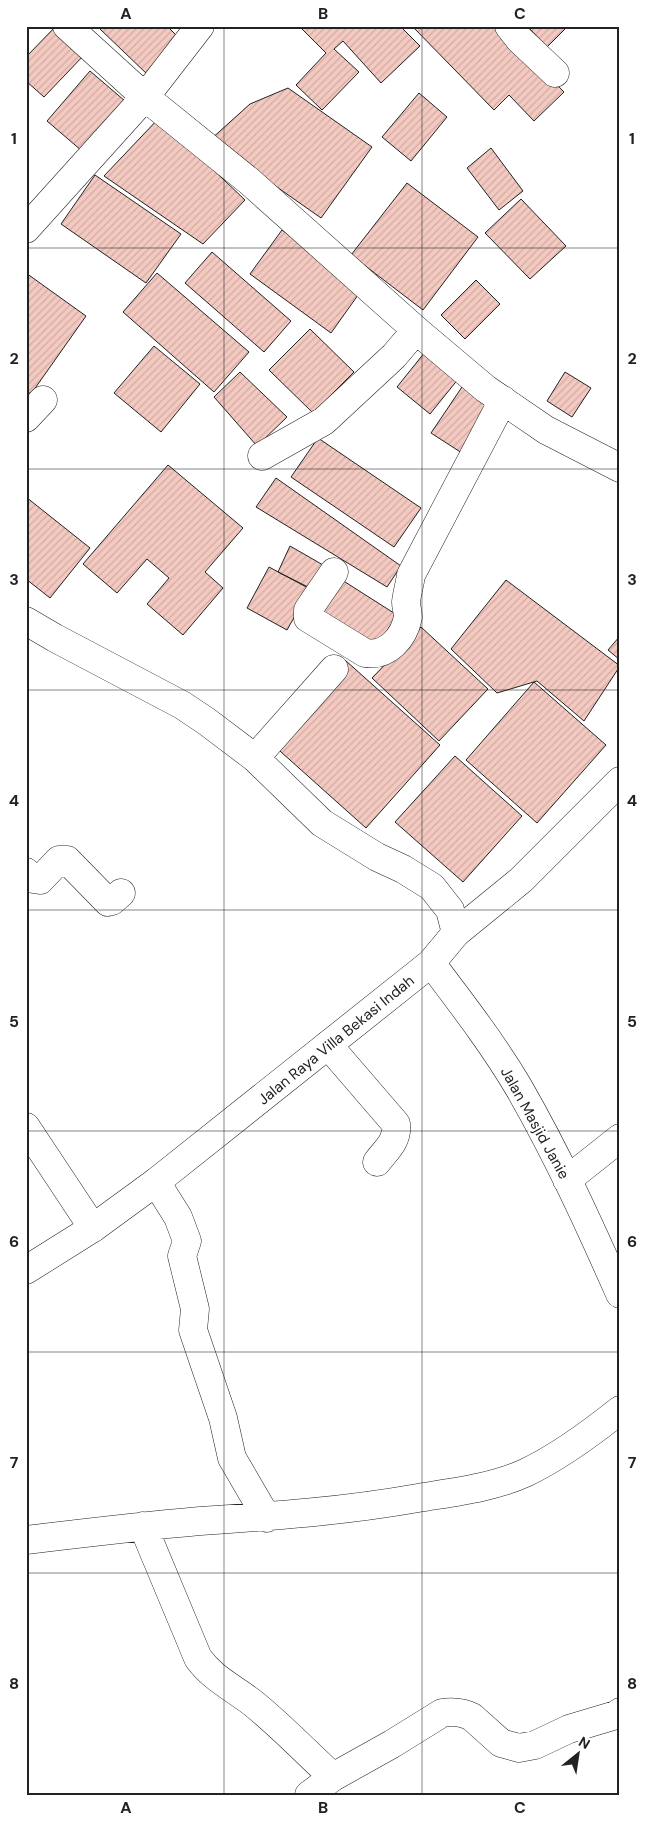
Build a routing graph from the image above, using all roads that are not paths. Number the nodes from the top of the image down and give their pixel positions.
1 (67, 26) edge
2 (200, 26) edge
3 (509, 26) edge
4 (555, 73) dead end
5 (145, 97) junction
6 (26, 229) edge
7 (416, 330) junction
8 (503, 400) junction
9 (262, 456) dead end
10 (620, 468) edge
11 (334, 572) dead end
12 (30, 630) edge
13 (334, 670) dead end
14 (255, 758) junction
15 (620, 781) edge
16 (26, 872) edge
17 (121, 893) dead end
18 (456, 933) junction
19 (431, 964) junction
20 (328, 1045) junction
21 (26, 1127) edge
22 (620, 1138) edge
23 (377, 1162) dead end
24 (567, 1180) junction
25 (156, 1182) junction
26 (93, 1228) junction
27 (26, 1270) edge
28 (620, 1294) edge
29 (620, 1410) edge
30 (267, 1518) junction
31 (143, 1526) junction
32 (26, 1540) edge
33 (619, 1715) edge
34 (333, 1777) junction
35 (309, 1795) edge

1 - 5 street
2 - 5 street
3 - 4 street
5 - 6 street
5 - 7 street
7 - 8 street
7 - 9 street
8 - 10 street
8 - 11 street
12 - 14 street
13 - 14 street
14 - 18 street
15 - 18 street, Jalan Raya Villa Bekasi Indah
16 - 17 street
18 - 19 street, Jalan Raya Villa Bekasi Indah
19 - 20 street, Jalan Raya Villa Bekasi Indah
19 - 24 street, Jalan Masjid Janie
20 - 23 street
20 - 25 street, Jalan Raya Villa Bekasi Indah
21 - 26 street
22 - 24 street
24 - 28 street, Jalan Masjid Janie
25 - 26 street, Jalan Raya Villa Bekasi Indah
25 - 30 street
26 - 27 street, Jalan Raya Villa Bekasi Indah
29 - 30 street
30 - 31 street
31 - 32 street
31 - 34 street
33 - 34 street
34 - 35 street

